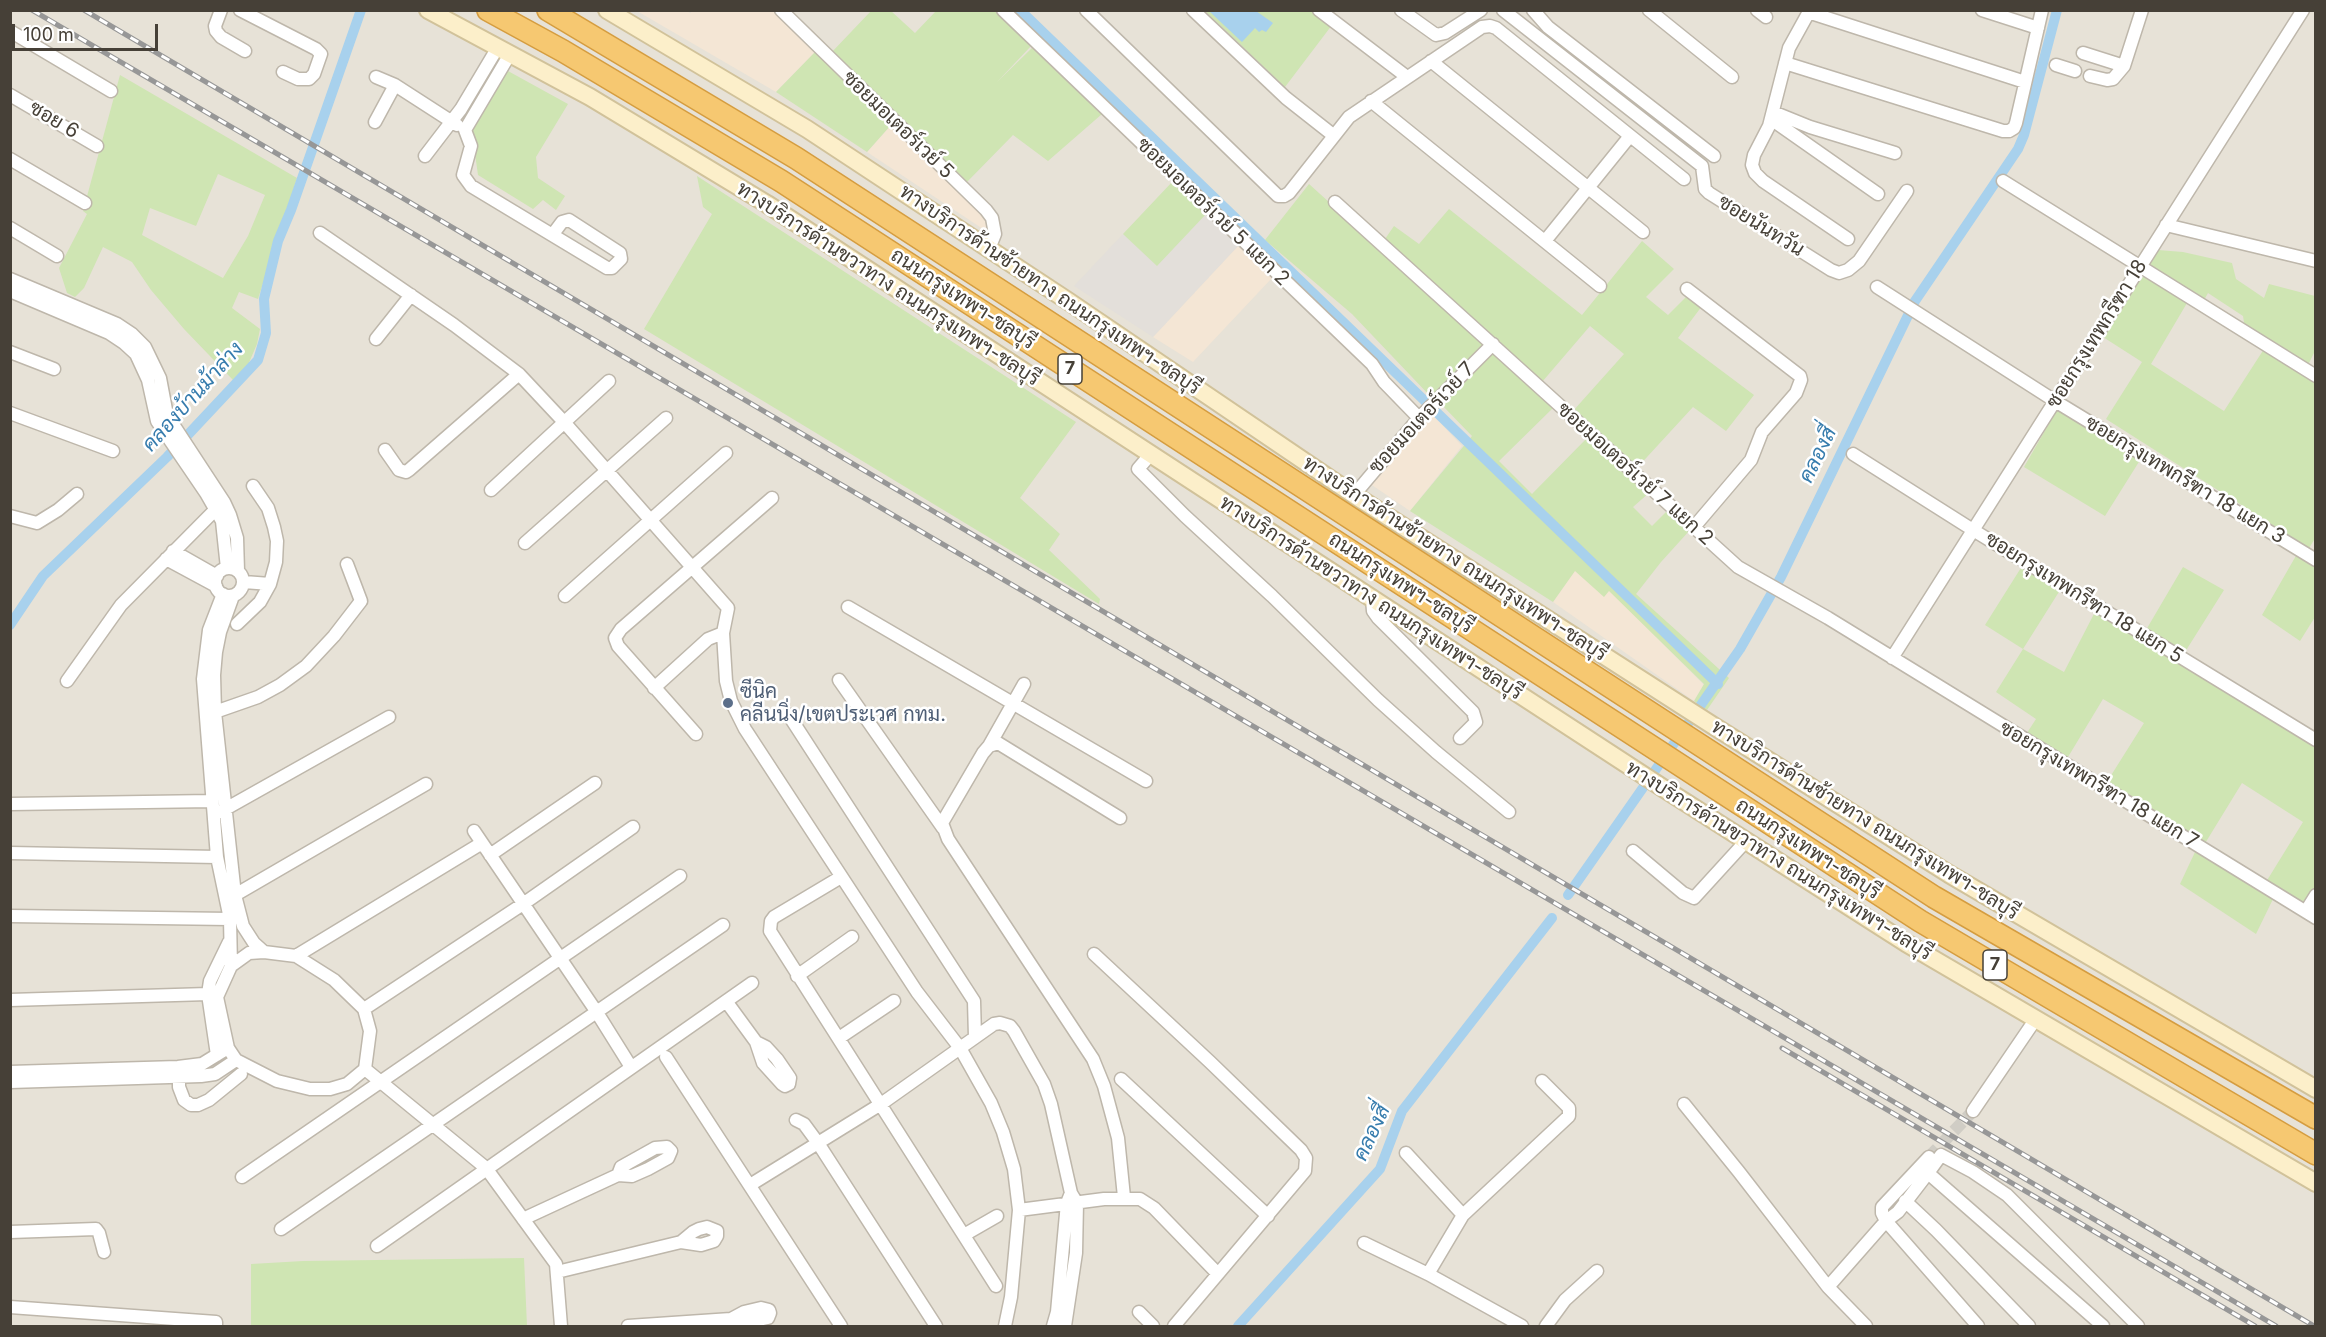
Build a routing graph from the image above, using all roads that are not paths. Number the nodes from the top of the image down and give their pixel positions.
1 (221, 10) edge
2 (240, 10) edge
3 (428, 10) edge
4 (488, 10) edge
5 (548, 10) edge
6 (606, 10) edge
7 (781, 10) edge
8 (1003, 10) edge
9 (1086, 10) edge
10 (1193, 10) edge
11 (1319, 10) edge
12 (1401, 10) edge
13 (1481, 10) edge
14 (1503, 10) edge
15 (1533, 10) edge
16 (1649, 10) edge
17 (1982, 10) edge
18 (2042, 10) edge
19 (2142, 10) edge
20 (2303, 10) edge
21 (1809, 11) edge
22 (2038, 28) junction
23 (12, 36) edge
24 (504, 50) junction
25 (245, 51) dead end
26 (2083, 53) dead end
27 (1431, 61) junction
28 (1785, 63) junction
29 (2056, 65) dead end
30 (2124, 66) junction
31 (2075, 71) dead end
32 (283, 72) dead end
33 (376, 76) dead end
34 (2090, 76) dead end
35 (1407, 77) junction
36 (1732, 77) dead end
37 (2025, 82) junction
38 (395, 85) junction
39 (111, 91) dead end
40 (10, 95) edge
41 (1371, 101) junction
42 (1772, 116) junction
43 (452, 121) junction
44 (375, 122) dead end
45 (465, 130) junction
46 (1333, 135) junction
47 (1630, 136) junction
48 (97, 146) dead end
49 (1895, 153) dead end
50 (425, 156) dead end
51 (1714, 156) dead end
52 (10, 159) edge
53 (1684, 178) dead end
54 (2003, 181) dead end
55 (1588, 188) junction
56 (1907, 191) dead end
57 (1878, 194) dead end
58 (85, 202) dead end
59 (1335, 202) dead end
60 (2166, 225) junction
61 (10, 228) edge
62 (1643, 232) dead end
63 (320, 233) dead end
64 (553, 234) junction
65 (1848, 239) dead end
66 (1545, 242) junction
67 (989, 249) junction
68 (57, 256) dead end
69 (2316, 261) edge
70 (2139, 267) junction
71 (10, 279) edge
72 (1600, 286) dead end
73 (1877, 287) dead end
74 (1688, 289) dead end
75 (10, 291) edge
76 (411, 295) junction
77 (376, 339) dead end
78 (1493, 344) junction
79 (10, 352) edge
80 (54, 369) dead end
81 (519, 374) junction
82 (2316, 376) edge
83 (609, 381) dead end
84 (2055, 401) junction
85 (10, 413) edge
86 (1421, 416) junction
87 (162, 418) junction
88 (666, 418) dead end
89 (564, 422) junction
90 (385, 450) dead end
91 (113, 452) dead end
92 (726, 453) dead end
93 (1853, 454) dead end
94 (1150, 455) junction
95 (608, 471) junction
96 (253, 486) dead end
97 (491, 490) dead end
98 (77, 494) dead end
99 (1354, 495) junction
100 (772, 498) dead end
101 (220, 505) junction
102 (10, 516) edge
103 (651, 519) junction
104 (1694, 527) junction
105 (1973, 530) junction
106 (525, 543) dead end
107 (169, 555) junction
108 (2316, 560) edge
109 (347, 564) dead end
110 (693, 568) junction
111 (230, 583) junction
112 (268, 589) junction
113 (1785, 595) joint
114 (565, 596) dead end
115 (1372, 599) junction
116 (848, 607) dead end
117 (237, 624) dead end
118 (723, 633) junction
119 (1892, 658) junction
120 (839, 680) dead end
121 (67, 681) dead end
122 (1024, 684) dead end
123 (654, 688) junction
124 (1013, 702) junction
125 (215, 712) junction
126 (788, 714) dead end
127 (389, 717) dead end
128 (696, 734) dead end
129 (1460, 738) dead end
130 (2316, 740) edge
131 (989, 746) junction
132 (1146, 781) dead end
133 (595, 783) dead end
134 (426, 784) dead end
135 (212, 801) junction
136 (10, 804) edge
137 (219, 812) junction
138 (1509, 812) dead end
139 (1120, 818) dead end
140 (633, 827) dead end
141 (943, 828) junction
142 (474, 831) dead end
143 (1746, 841) junction
144 (482, 843) junction
145 (1634, 851) dead end
146 (10, 853) edge
147 (490, 855) junction
148 (217, 857) junction
149 (680, 876) dead end
150 (841, 877) junction
151 (236, 895) junction
152 (2316, 895) edge
153 (523, 904) junction
154 (2311, 915) edge
155 (10, 916) edge
156 (230, 919) junction
157 (723, 925) dead end
158 (852, 937) dead end
159 (230, 940) junction
160 (264, 952) junction
161 (1094, 954) dead end
162 (296, 956) junction
163 (559, 957) junction
164 (231, 966) junction
165 (797, 976) junction
166 (752, 983) dead end
167 (212, 995) junction
168 (10, 1000) edge
169 (894, 1000) dead end
170 (726, 1001) junction
171 (364, 1009) junction
172 (596, 1011) junction
173 (2035, 1020) junction
174 (975, 1037) junction
175 (839, 1038) junction
176 (756, 1042) dead end
177 (960, 1048) junction
178 (222, 1051) junction
179 (666, 1057) dead end
180 (236, 1060) junction
181 (632, 1067) junction
182 (365, 1069) junction
183 (10, 1072) edge
184 (179, 1072) junction
185 (241, 1074) dead end
186 (1121, 1079) dead end
187 (1542, 1081) dead end
188 (10, 1082) edge
189 (381, 1083) junction
190 (2316, 1089) edge
191 (881, 1104) junction
192 (1684, 1104) dead end
193 (1973, 1111) tunnel mouth
194 (2316, 1118) edge
195 (796, 1120) dead end
196 (433, 1125) junction
197 (818, 1143) junction
198 (1406, 1153) dead end
199 (2316, 1154) edge
200 (1929, 1157) tunnel mouth
201 (486, 1168) junction
202 (1928, 1173) junction
203 (618, 1175) dead end
204 (242, 1177) dead end
205 (2316, 1183) edge
206 (750, 1185) junction
207 (1124, 1197) junction
208 (1072, 1200) junction
209 (1905, 1201) junction
210 (1019, 1210) junction
211 (1463, 1215) junction
212 (997, 1216) dead end
213 (1268, 1216) junction
214 (523, 1219) junction
215 (1886, 1221) junction
216 (281, 1229) dead end
217 (10, 1232) edge
218 (964, 1235) junction
219 (681, 1242) dead end
220 (1364, 1243) dead end
221 (377, 1246) dead end
222 (104, 1252) dead end
223 (1597, 1271) dead end
224 (557, 1272) junction
225 (1218, 1274) junction
226 (1428, 1274) junction
227 (996, 1286) dead end
228 (1828, 1287) junction
229 (10, 1307) edge
230 (1139, 1312) dead end
231 (731, 1319) dead end
232 (216, 1324) edge
233 (561, 1326) edge
234 (628, 1326) edge
235 (841, 1326) edge
236 (936, 1326) edge
237 (1005, 1326) edge
238 (1053, 1326) edge
239 (1065, 1326) edge
240 (1153, 1326) edge
241 (1174, 1326) edge
242 (1522, 1326) edge
243 (1546, 1326) edge
244 (1866, 1326) edge
245 (1978, 1326) edge
246 (2029, 1326) edge
247 (2103, 1326) edge
248 (2138, 1326) edge

1 - 25 street
2 - 32 street
3 - 24 main road, ทางบริการด้านขวาทาง ถนนกรุงเทพฯ-ชลบุรี
4 - 199 highway, ถนนกรุงเทพฯ-ชลบุรี / 7
5 - 194 highway, ถนนกรุงเทพฯ-ชลบุรี / 7
6 - 67 main road, ทางบริการด้านซ้ายทาง ถนนกรุงเทพฯ-ชลบุรี
7 - 67 street, ซอยมอเตอร์เวย์ 5
8 - 86 street, ซอยมอเตอร์เวย์ 5 แยก 2
9 - 46 street
10 - 46 street
11 - 35 street
12 - 13 street
14 - 56 street, ซอยนันทวัน
15 - 51 street
16 - 36 street
17 - 22 street
18 - 22 street
19 - 30 street
20 - 60 street, ซอยกรุงเทพกรีฑา 18
21 - 28 street
21 - 37 street
22 - 37 street
23 - 39 street
24 - 43 street
24 - 45 street
24 - 94 main road, ทางบริการด้านขวาทาง ถนนกรุงเทพฯ-ชลบุรี
26 - 30 street
27 - 35 street
27 - 47 street
27 - 55 street
28 - 37 street
28 - 42 street
29 - 31 street
30 - 34 street
33 - 38 street
35 - 41 street
38 - 43 street
38 - 44 street
40 - 48 street, ซอย 6
41 - 46 street
41 - 66 street
42 - 49 street
42 - 57 street
42 - 65 street
43 - 45 street
43 - 50 street
45 - 64 street
47 - 53 street
47 - 55 street
52 - 58 street
54 - 70 street
55 - 62 street
55 - 66 street
59 - 78 street, ซอยมอเตอร์เวย์ 7 แยก 2
60 - 69 street
60 - 70 street, ซอยกรุงเทพกรีฑา 18
61 - 68 street
63 - 76 street
64 - 64 street
66 - 72 street
67 - 99 main road, ทางบริการด้านซ้ายทาง ถนนกรุงเทพฯ-ชลบุรี
70 - 82 street
70 - 84 street, ซอยกรุงเทพกรีฑา 18
71 - 87 street
73 - 84 street, ซอยกรุงเทพกรีฑา 18 แยก 3
74 - 104 street
75 - 87 street
76 - 77 street
76 - 81 street
78 - 86 street, ซอยมอเตอร์เวย์ 7
78 - 104 street, ซอยมอเตอร์เวย์ 7 แยก 2
79 - 80 street
81 - 89 street
81 - 90 street
83 - 89 street
84 - 105 street, ซอยกรุงเทพกรีฑา 18
84 - 108 street, ซอยกรุงเทพกรีฑา 18 แยก 3
85 - 91 street
86 - 99 street, ซอยมอเตอร์เวย์ 7
87 - 101 street
88 - 95 street
89 - 95 street
89 - 97 street
92 - 103 street
93 - 105 street, ซอยกรุงเทพกรีฑา 18 แยก 5
94 - 115 main road, ทางบริการด้านขวาทาง ถนนกรุงเทพฯ-ชลบุรี
94 - 138 street
95 - 103 street
95 - 106 street
96 - 112 street
98 - 102 street
99 - 190 main road, ทางบริการด้านซ้ายทาง ถนนกรุงเทพฯ-ชลบุรี
100 - 110 street
101 - 107 street
101 - 111 street
103 - 110 street
103 - 114 street
104 - 113 street, ซอยมอเตอร์เวย์ 7 แยก 2
105 - 119 street, ซอยกรุงเทพกรีฑา 18
105 - 130 street, ซอยกรุงเทพกรีฑา 18 แยก 5
107 - 111 street
107 - 121 street
109 - 125 street
110 - 118 street
110 - 123 street
111 - 112 street
111 - 125 street
111 - 135 street
112 - 117 street
113 - 119 street, ซอยกรุงเทพกรีฑา 18 แยก 7
115 - 129 street
115 - 143 main road, ทางบริการด้านขวาทาง ถนนกรุงเทพฯ-ชลบุรี
116 - 124 street
118 - 123 street
118 - 150 street
119 - 154 street, ซอยกรุงเทพกรีฑา 18 แยก 7
120 - 141 street
122 - 124 street
123 - 128 street
124 - 131 street
124 - 132 street
125 - 137 street
126 - 174 street
127 - 137 street
131 - 139 street
131 - 141 street
133 - 147 street
134 - 151 street
135 - 136 street
135 - 137 street
137 - 148 street
137 - 151 street
140 - 153 street
141 - 207 street
142 - 144 street
143 - 145 street
143 - 173 main road, ทางบริการด้านขวาทาง ถนนกรุงเทพฯ-ชลบุรี
144 - 147 street
144 - 162 street
146 - 148 street
147 - 153 street
148 - 156 street
149 - 163 street
150 - 165 street
150 - 177 street
151 - 160 street
152 - 154 street
153 - 163 street
153 - 171 street
155 - 156 street
156 - 159 street
157 - 172 street
158 - 165 street
159 - 164 street
159 - 167 street
160 - 162 street
160 - 164 street
161 - 213 street
162 - 171 street
163 - 172 street
163 - 189 street
164 - 167 street
165 - 175 street
166 - 170 street
167 - 168 street
167 - 178 street
169 - 175 street
170 - 176 street
170 - 181 street
171 - 182 street
172 - 181 street
172 - 196 street
173 - 193 street
173 - 205 main road, ทางบริการด้านขวาทาง ถนนกรุงเทพฯ-ชลบุรี
174 - 177 street
174 - 208 street
175 - 191 street
177 - 191 street
177 - 210 street
178 - 180 street
178 - 184 street
179 - 206 street
180 - 182 street
180 - 184 street
181 - 201 street
182 - 189 street
183 - 184 street
184 - 185 street
184 - 188 street
186 - 213 street
187 - 211 street
189 - 196 street
189 - 204 street
191 - 197 street
191 - 218 street
192 - 228 street
195 - 197 street
196 - 201 street
196 - 216 street
197 - 206 street
197 - 236 street
198 - 211 street
200 - 215 street
201 - 214 street
201 - 221 street
202 - 209 street
202 - 247 street
202 - 248 street
203 - 214 street
206 - 235 street
207 - 208 street
207 - 225 street
208 - 210 street
208 - 238 street
208 - 239 street
209 - 215 street
209 - 246 street
210 - 237 street
211 - 226 street
212 - 218 street
213 - 225 street
214 - 224 street
215 - 228 street
215 - 245 street
217 - 222 street
218 - 227 street
219 - 224 street
220 - 226 street
223 - 243 street
224 - 233 street
225 - 241 street
226 - 242 street
228 - 244 street
229 - 232 street
230 - 240 street
231 - 234 street

